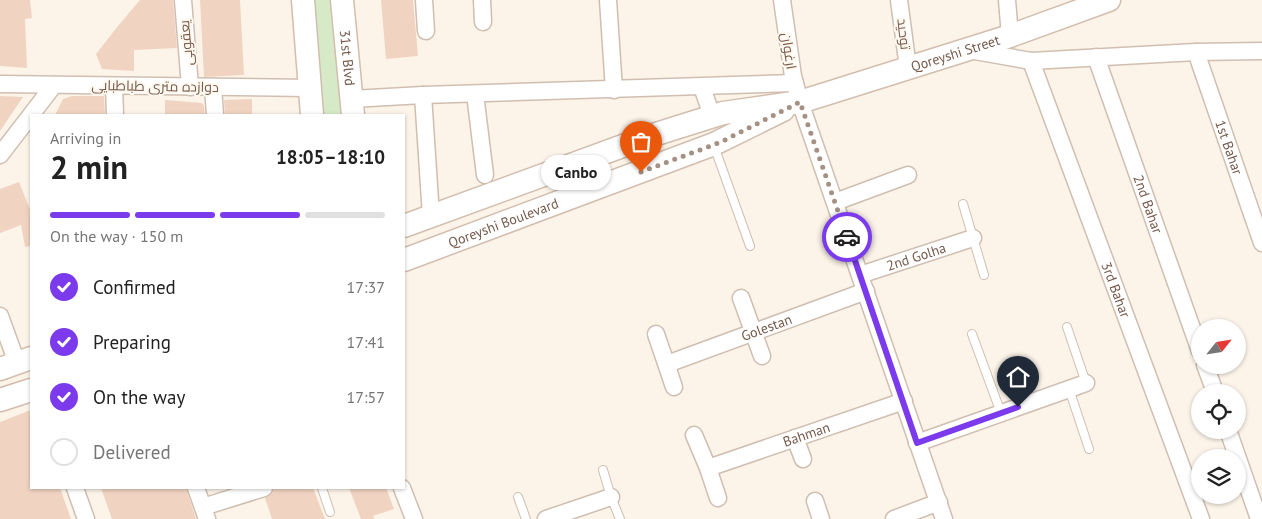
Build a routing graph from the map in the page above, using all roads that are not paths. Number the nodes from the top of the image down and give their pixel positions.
1 (182, 0) edge
2 (303, 0) edge
3 (342, 0) edge
4 (424, 0) edge
5 (482, 0) edge
6 (608, 0) edge
7 (782, 0) edge
8 (900, 0) edge
9 (1007, 0) edge
10 (1109, 0) edge
11 (483, 22) dead end
12 (426, 31) dead end
13 (1010, 36) junction
14 (967, 50) junction
15 (1262, 51) edge
16 (1196, 52) junction
17 (1096, 57) junction
18 (1031, 61) junction
19 (908, 68) junction
20 (0, 84) edge
21 (54, 85) junction
22 (114, 86) junction
23 (190, 87) junction
24 (213, 87) junction
25 (702, 87) junction
26 (310, 88) junction
27 (614, 90) junction
28 (797, 92) junction
29 (475, 94) junction
30 (423, 95) junction
31 (352, 107) edge
32 (31, 114) edge
33 (115, 114) edge
34 (215, 114) edge
35 (312, 114) edge
36 (30, 116) edge
37 (712, 116) junction
38 (718, 143) junction
39 (0, 154) edge
40 (485, 175) dead end
41 (908, 175) dead end
42 (834, 202) junction
43 (963, 204) dead end
44 (413, 220) edge
45 (973, 238) junction
46 (1262, 243) edge
47 (750, 246) dead end
48 (405, 260) edge
49 (860, 275) junction
50 (984, 275) dead end
51 (866, 291) junction
52 (741, 298) dead end
53 (0, 316) edge
54 (1191, 326) edge
55 (1066, 327) dead end
56 (753, 333) junction
57 (656, 334) dead end
58 (972, 334) dead end
59 (762, 356) dead end
60 (16, 363) edge
61 (667, 364) junction
62 (1086, 382) joint
63 (674, 387) dead end
64 (1069, 389) junction
65 (30, 390) edge
66 (0, 400) edge
67 (904, 401) junction
68 (1001, 413) junction
69 (694, 435) dead end
70 (795, 438) junction
71 (1231, 439) edge
72 (917, 443) junction
73 (1089, 449) dead end
74 (803, 459) dead end
75 (708, 468) junction
76 (603, 470) dead end
77 (75, 489) edge
78 (196, 489) edge
79 (262, 489) edge
80 (322, 489) edge
81 (402, 489) edge
82 (518, 497) dead end
83 (611, 497) junction
84 (718, 498) dead end
85 (815, 501) dead end
86 (939, 502) junction
87 (330, 512) dead end
88 (205, 513) edge
89 (86, 519) edge
90 (414, 519) edge
91 (526, 519) edge
92 (546, 519) edge
93 (620, 519) edge
94 (821, 519) edge
95 (894, 519) edge
96 (944, 519) edge
97 (1200, 519) edge
98 (1259, 519) edge

1 - 23 street, یعقوبی
2 - 26 main road
3 - 31 main road, 31st Blvd
4 - 12 street
5 - 11 street
6 - 27 street
7 - 28 street, ارغوان
8 - 19 street, توحید
9 - 13 street
10 - 13 main road, Qoreyshi Street
13 - 14 main road, Qoreyshi Street
14 - 18 street
14 - 19 main road, Qoreyshi Street
15 - 16 street
16 - 17 street
16 - 46 street, 1st Bahar
17 - 18 street
17 - 54 street, 2nd Bahar
18 - 97 street, 3rd Bahar
19 - 28 main road, Qoreyshi Street
20 - 21 street, دوازده متری طباطبایی
21 - 22 street, دوازده متری طباطبایی
21 - 32 street
22 - 23 street, دوازده متری طباطبایی
22 - 33 street
23 - 24 street, دوازده متری طباطبایی
24 - 26 street, دوازده متری طباطبایی
24 - 34 street
25 - 27 street
25 - 28 street
25 - 37 street
26 - 35 main road
27 - 29 street
28 - 37 main road
28 - 38 main road, Qoreyshi Boulevard
28 - 42 street, ارغوان
29 - 30 street
29 - 40 street
30 - 31 street
30 - 44 street
36 - 39 street
37 - 38 main road
37 - 44 main road
38 - 47 lane
38 - 48 main road, Qoreyshi Boulevard
41 - 42 street
42 - 49 street, ارغوان
43 - 45 lane
45 - 49 street, 2nd Golha
45 - 50 lane
49 - 51 street, ارغوان
51 - 56 street, Golestan
51 - 67 street, ارغوان
52 - 56 street
53 - 60 street
55 - 62 lane
56 - 59 street
56 - 61 street, Golestan
57 - 61 street
58 - 68 lane
61 - 63 street
62 - 64 street
64 - 68 street
64 - 73 lane
65 - 66 main road
67 - 70 street, Bahman
67 - 72 street, ارغوان
68 - 72 street
69 - 75 street
70 - 74 street
70 - 75 street, Bahman
71 - 98 street
72 - 86 street, ارغوان
75 - 84 street
76 - 83 lane
77 - 89 street
78 - 88 street
79 - 88 street
80 - 87 lane
81 - 90 street
82 - 91 lane
83 - 92 street
83 - 93 lane
85 - 94 street
86 - 95 street
86 - 96 street, ارغوان

